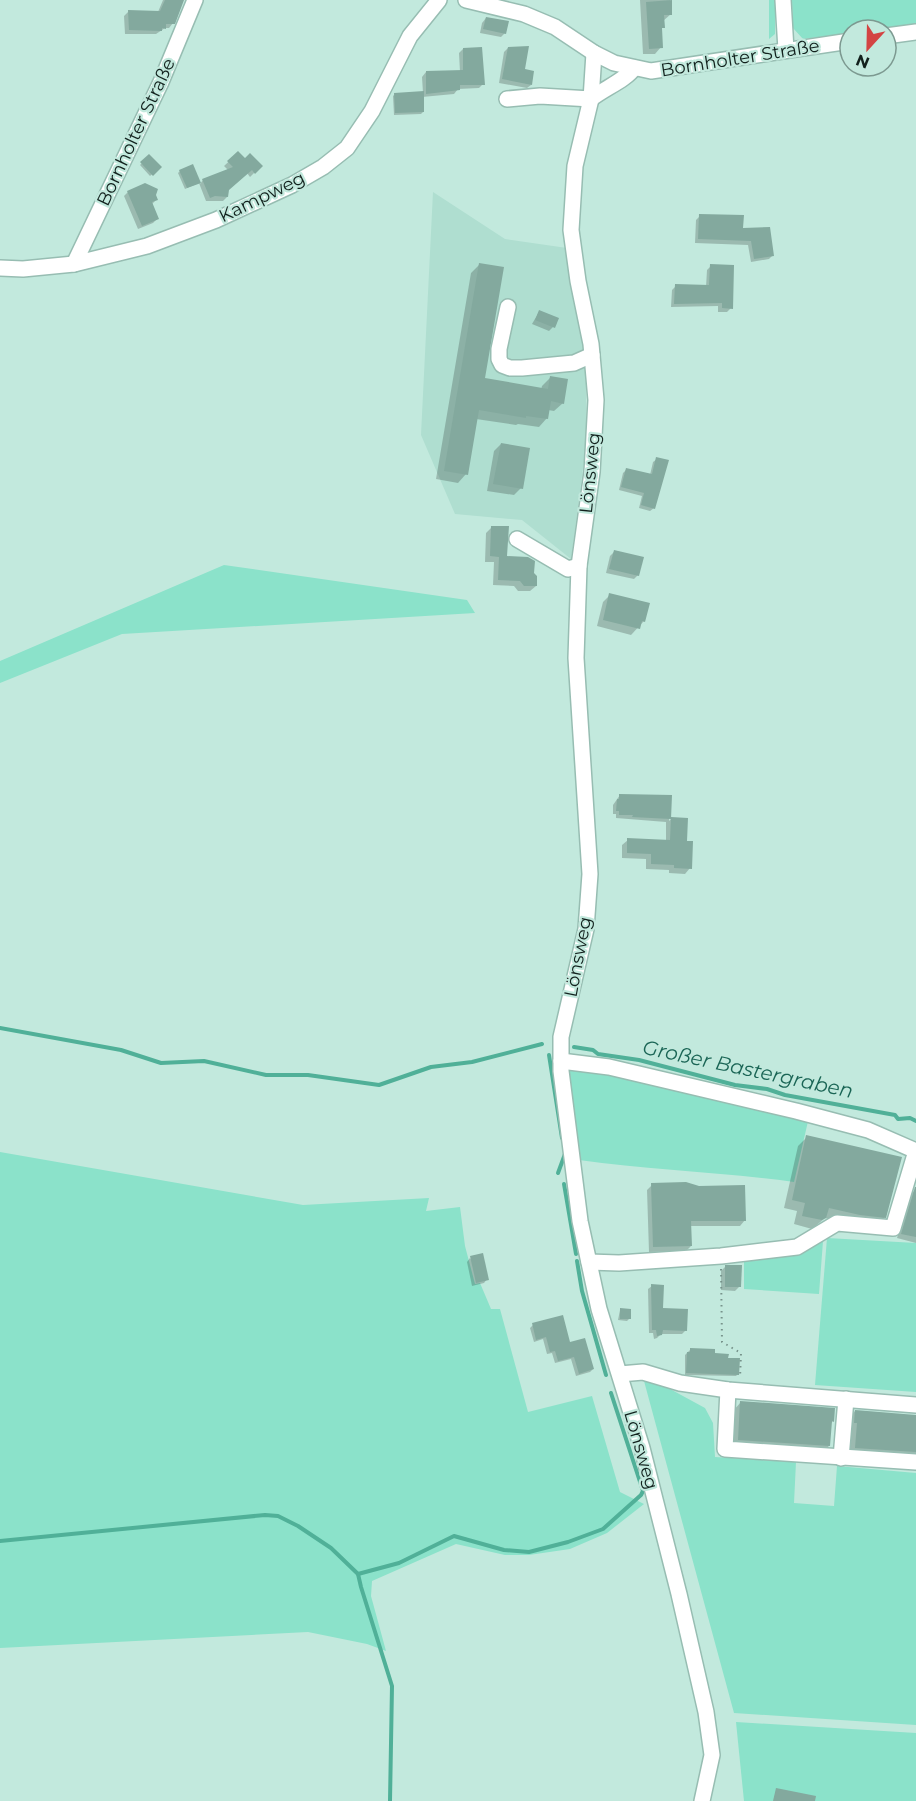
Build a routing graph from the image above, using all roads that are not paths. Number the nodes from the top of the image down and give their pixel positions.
1 (195, 0) edge
2 (439, 0) edge
3 (466, 0) edge
4 (783, 0) edge
5 (916, 32) edge
6 (898, 34) edge
7 (838, 43) edge
8 (786, 50) junction
9 (594, 53) junction
10 (634, 68) junction
11 (507, 99) dead end
12 (591, 99) junction
13 (74, 264) junction
14 (0, 268) edge
15 (508, 307) dead end
16 (592, 355) junction
17 (517, 539) dead end
18 (579, 566) junction
19 (561, 1061) junction
20 (589, 1262) junction
21 (620, 1374) junction
22 (728, 1390) junction
23 (846, 1400) junction
24 (916, 1405) edge
25 (841, 1458) junction
26 (916, 1462) edge
27 (702, 1801) edge

1 - 13 street, Bornholter Straße
2 - 13 street, Kampweg
3 - 9 street, Bornholter Straße
4 - 8 street
5 - 6 street
7 - 8 street, Bornholter Straße
8 - 10 street, Bornholter Straße
9 - 10 street, Bornholter Straße
9 - 12 street, Lönsweg
10 - 12 street
11 - 12 street
12 - 16 street, Lönsweg
13 - 14 street, Kampweg
15 - 16 street
16 - 18 street, Lönsweg
17 - 18 street
18 - 19 street, Lönsweg
19 - 20 street, Lönsweg
19 - 20 street
20 - 21 street, Lönsweg
21 - 22 street
21 - 27 street, Lönsweg
22 - 23 street
22 - 25 street
23 - 24 street
23 - 25 street
25 - 26 street

